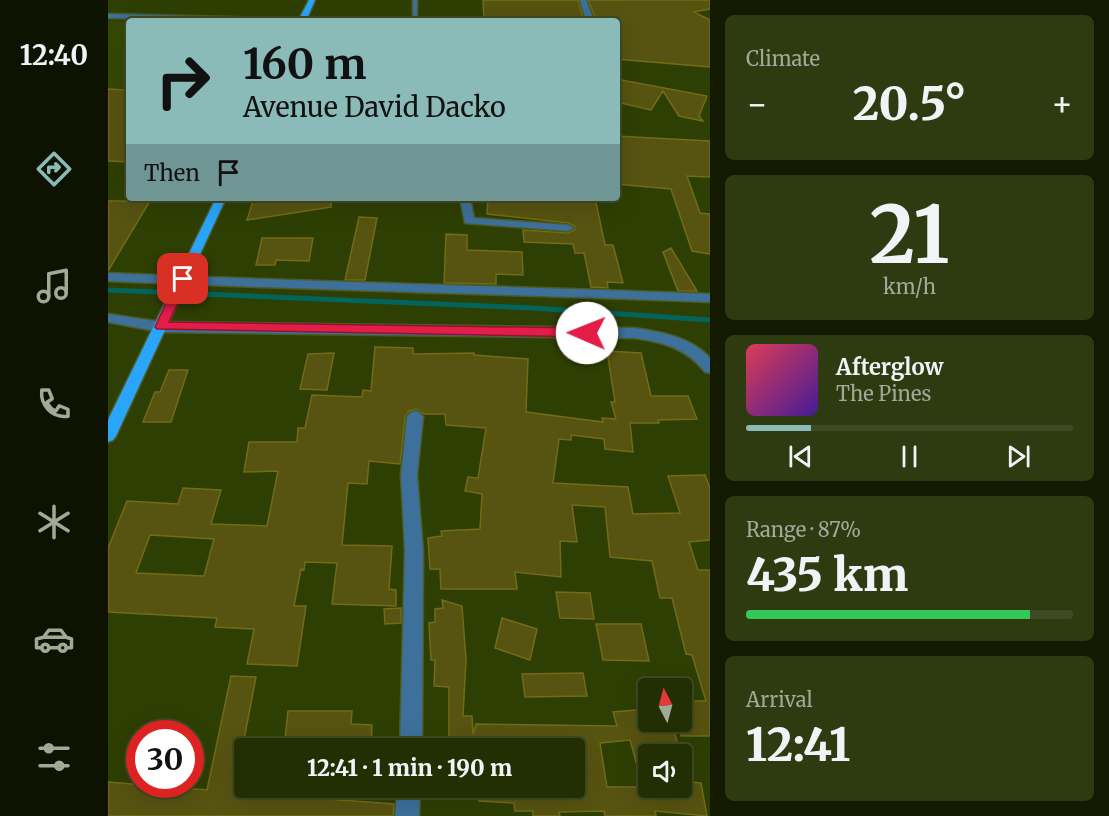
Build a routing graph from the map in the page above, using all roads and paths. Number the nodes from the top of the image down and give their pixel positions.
1 (312, 0) edge
2 (415, 0) edge
3 (583, 0) edge
4 (108, 16) edge
5 (186, 18) edge
6 (303, 18) edge
7 (415, 18) edge
8 (589, 18) edge
9 (219, 201) edge
10 (466, 201) edge
11 (568, 228) dead end
12 (108, 277) edge
13 (182, 281) junction
14 (710, 298) edge
15 (108, 318) edge
16 (163, 322) junction
17 (710, 368) edge
18 (415, 417) dead end
19 (108, 436) edge
20 (411, 738) edge
21 (408, 798) edge
22 (407, 816) edge

1 - 6 main road
2 - 7 lane
3 - 8 street
4 - 5 street
9 - 13 main road
10 - 11 street
12 - 13 street
13 - 14 street
13 - 16 main road
15 - 16 street
16 - 17 street
16 - 19 main road
18 - 20 street
21 - 22 street

